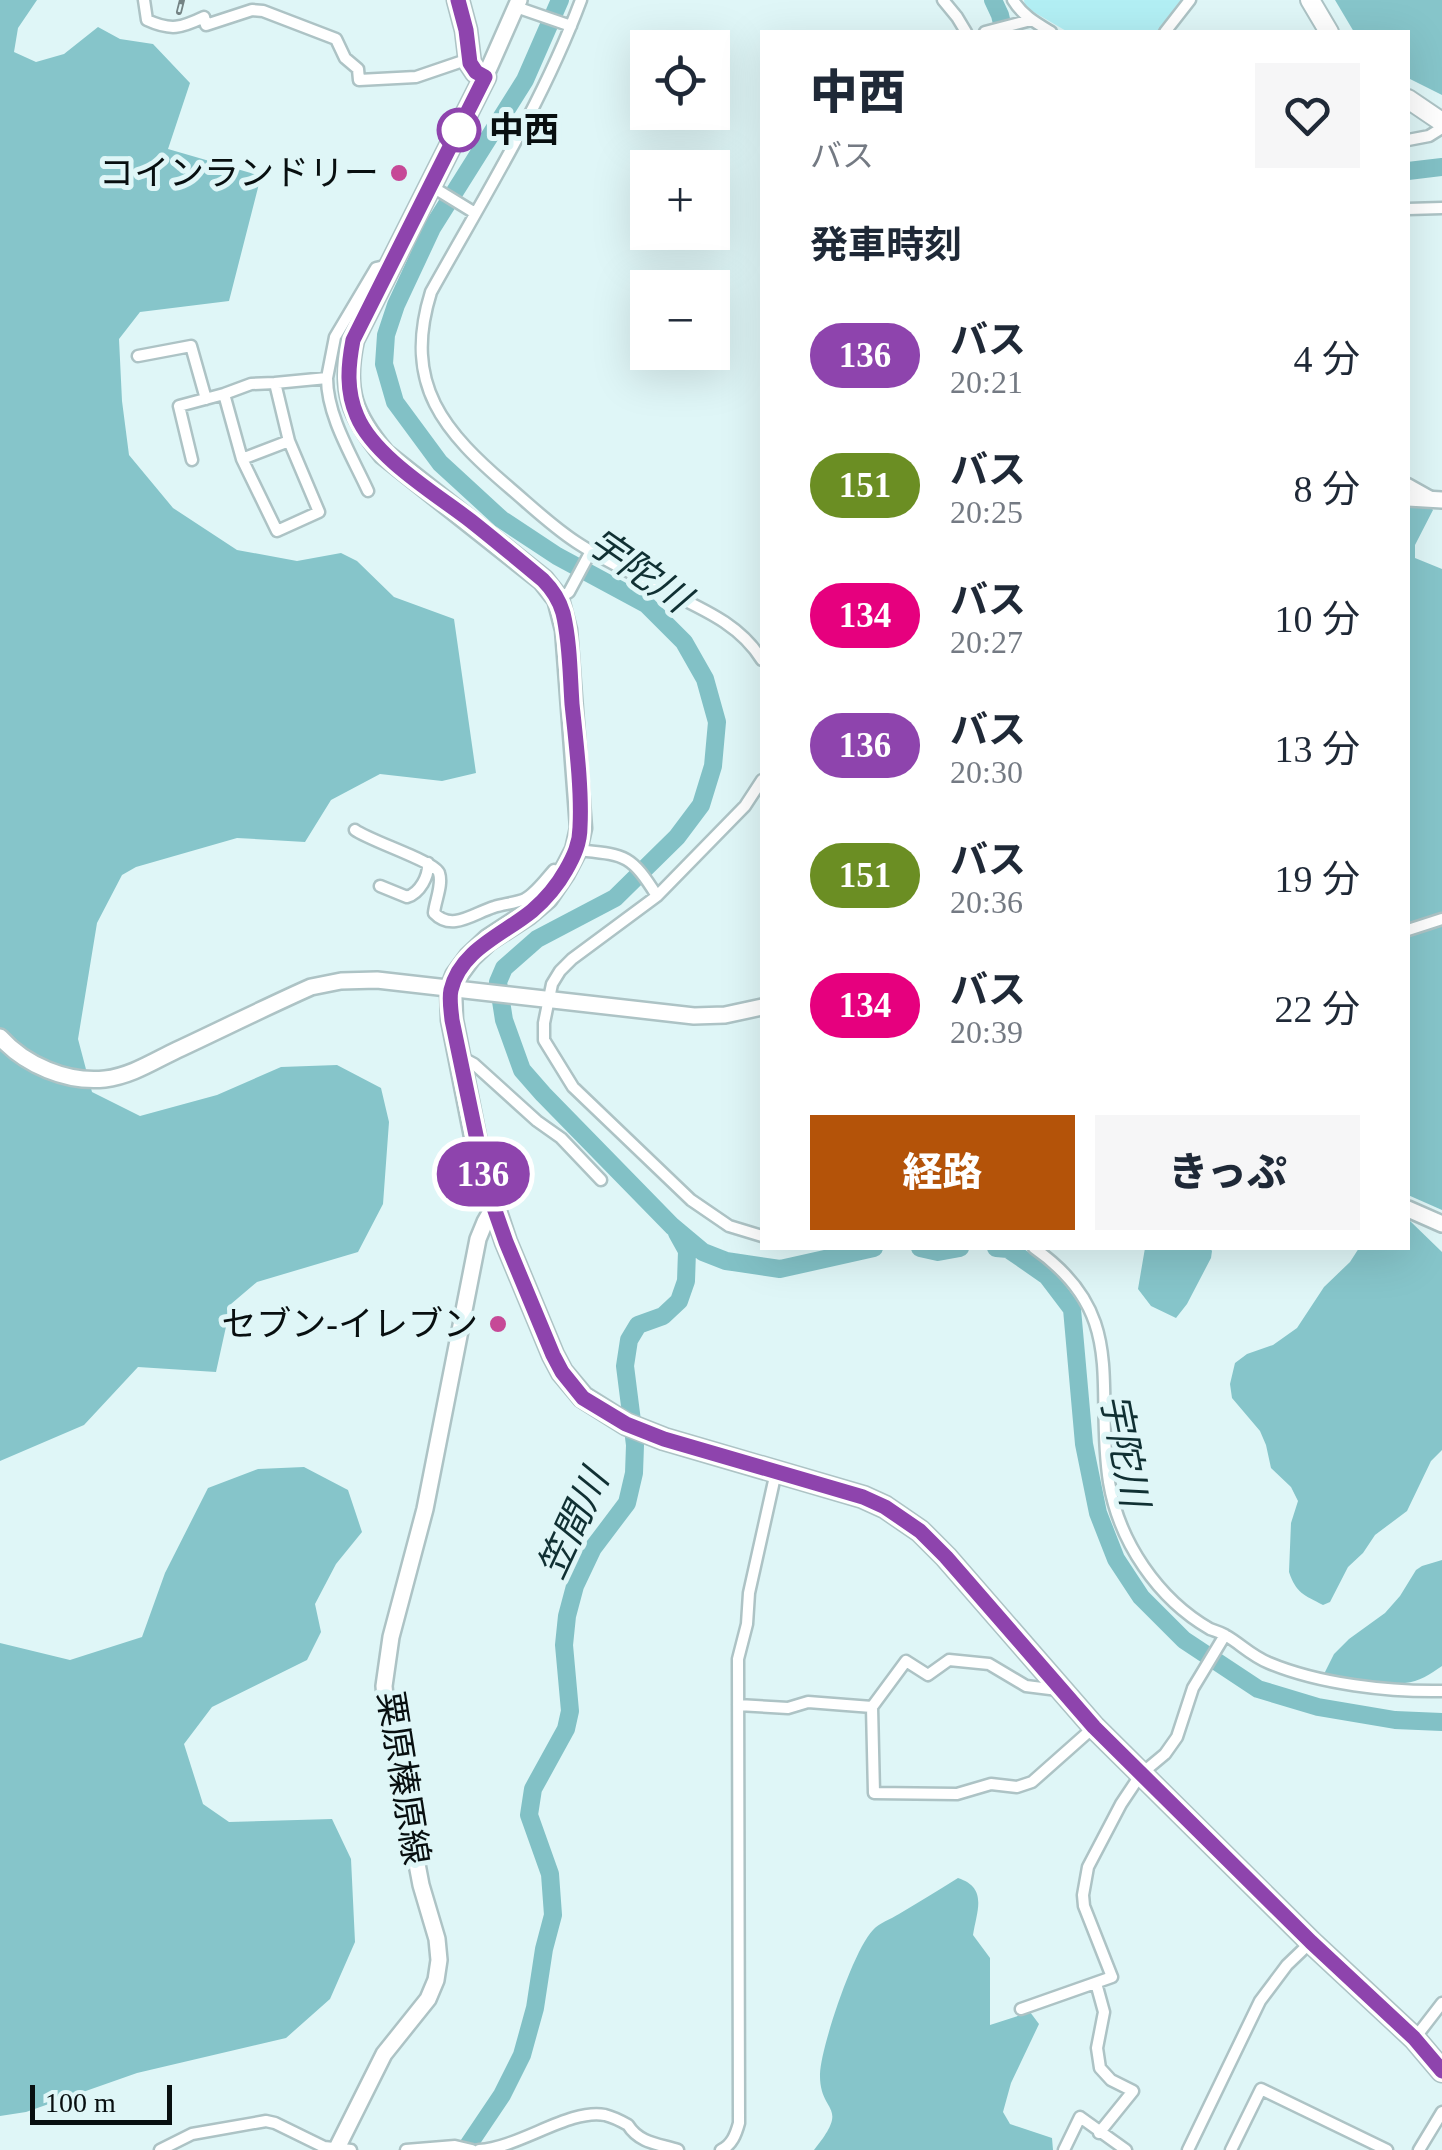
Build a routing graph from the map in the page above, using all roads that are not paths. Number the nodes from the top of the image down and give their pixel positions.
1 (144, 0) edge
2 (458, 0) edge
3 (581, 0) edge
4 (943, 0) edge
5 (1014, 0) edge
6 (1190, 0) edge
7 (1310, 0) edge
8 (522, 6) edge
9 (1025, 21) junction
10 (570, 26) junction
11 (965, 30) edge
12 (992, 30) edge
13 (1046, 30) edge
14 (1167, 30) edge
15 (1328, 30) edge
16 (478, 70) junction
17 (1410, 101) edge
18 (1442, 125) edge
19 (1410, 140) edge
20 (433, 188) junction
21 (1442, 208) edge
22 (1410, 209) edge
23 (473, 212) junction
24 (390, 265) junction
25 (138, 356) dead end
26 (327, 378) junction
27 (275, 384) junction
28 (224, 394) junction
29 (206, 399) junction
30 (289, 441) junction
31 (242, 459) junction
32 (192, 460) dead end
33 (1410, 485) edge
34 (368, 490) dead end
35 (1410, 498) edge
36 (1438, 499) edge
37 (590, 552) junction
38 (564, 594) junction
39 (760, 658) edge
40 (760, 783) edge
41 (356, 830) dead end
42 (576, 850) junction
43 (428, 862) junction
44 (564, 874) junction
45 (380, 886) dead end
46 (655, 893) junction
47 (1442, 919) edge
48 (1410, 929) edge
49 (460, 990) junction
50 (545, 999) junction
51 (760, 1008) edge
52 (0, 1037) edge
53 (460, 1056) junction
54 (601, 1180) dead end
55 (493, 1208) junction
56 (1410, 1209) edge
57 (1442, 1224) edge
58 (760, 1235) edge
59 (1037, 1250) edge
60 (776, 1472) junction
61 (1224, 1636) junction
62 (1063, 1690) junction
63 (1442, 1691) edge
64 (738, 1705) junction
65 (872, 1707) junction
66 (1094, 1727) junction
67 (1142, 1774) junction
68 (1311, 1942) junction
69 (1096, 1983) junction
70 (1442, 2003) edge
71 (1022, 2009) dead end
72 (1414, 2038) junction
73 (1442, 2071) edge
74 (1442, 2112) edge
75 (1100, 2132) junction
76 (160, 2150) edge
77 (336, 2150) edge
78 (351, 2150) edge
79 (406, 2150) edge
80 (476, 2150) edge
81 (678, 2150) edge
82 (721, 2150) edge
83 (1064, 2150) edge
84 (1126, 2150) edge
85 (1188, 2150) edge
86 (1232, 2150) edge
87 (1387, 2150) edge
88 (1419, 2150) edge

1 - 16 street
2 - 16 highway
3 - 10 street
4 - 11 street
5 - 9 street
6 - 14 street
7 - 15 main road
8 - 10 street
8 - 16 main road
9 - 12 street
9 - 13 street
10 - 23 street
16 - 20 highway
17 - 18 main road
18 - 19 street
20 - 23 street
20 - 24 highway
21 - 22 street
23 - 37 street
24 - 26 street
24 - 38 highway
25 - 29 street
26 - 27 street
26 - 34 street
27 - 28 street
27 - 30 street
28 - 29 street
28 - 31 street
29 - 32 street
30 - 31 street
30 - 31 street
33 - 36 street
35 - 36 main road
37 - 38 street
37 - 39 street
38 - 42 highway
40 - 46 street
41 - 43 street
42 - 44 highway
42 - 46 street
43 - 44 street
43 - 45 street
44 - 49 highway
46 - 50 street
47 - 48 street
49 - 50 main road
49 - 52 main road
49 - 53 highway
50 - 51 main road
50 - 58 street
53 - 54 street
53 - 55 highway
55 - 60 highway
55 - 77 main road, 粟原榛原線
56 - 57 main road
59 - 61 street
60 - 62 highway
60 - 64 street
61 - 63 street
61 - 67 street
62 - 65 street
62 - 66 highway
64 - 65 street
64 - 82 street
65 - 66 street
66 - 67 highway
67 - 68 highway
67 - 69 street
68 - 72 highway
68 - 85 street
69 - 71 street
69 - 75 street
70 - 72 street
72 - 73 highway
74 - 88 street
75 - 83 street
75 - 84 street
76 - 77 street
77 - 78 street
79 - 80 street
80 - 81 street
86 - 87 street

